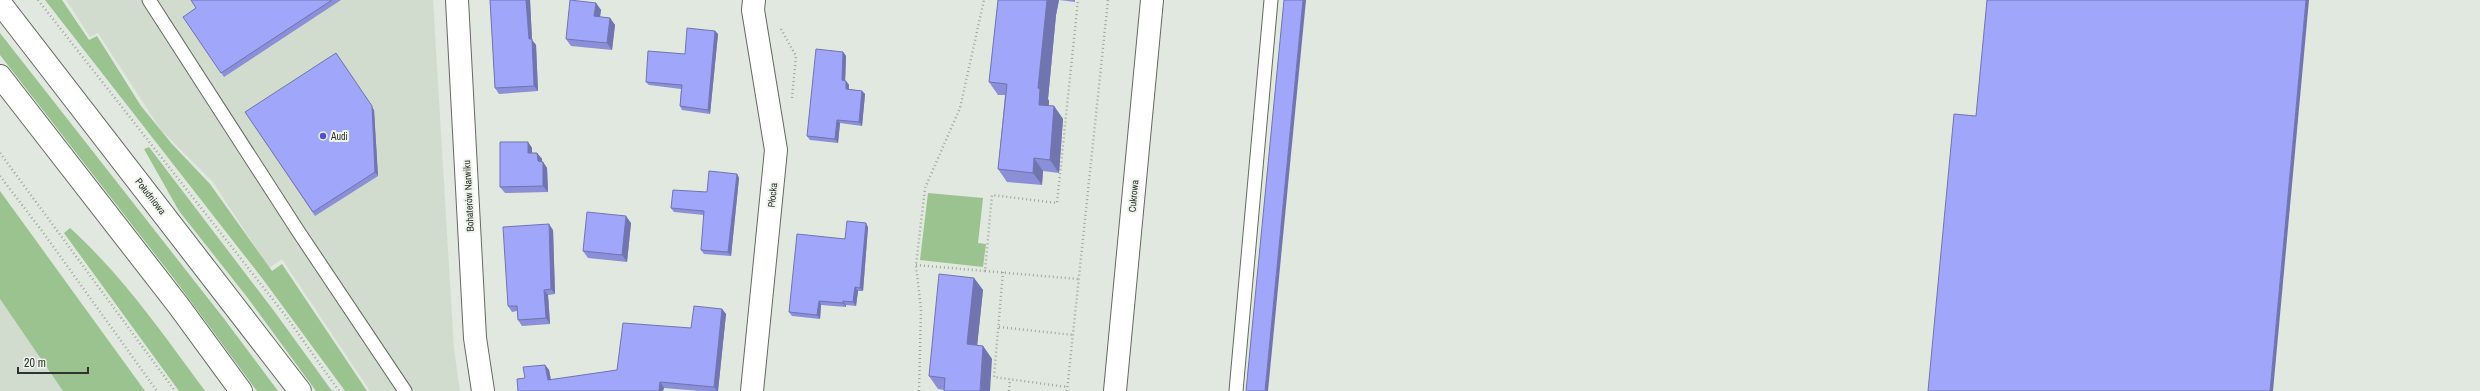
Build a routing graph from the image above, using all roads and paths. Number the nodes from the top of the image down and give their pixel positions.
1 (38, 0) edge
2 (149, 0) edge
3 (457, 0) edge
4 (754, 0) edge
5 (984, 0) edge
6 (1078, 0) edge
7 (1108, 0) edge
8 (1152, 0) edge
9 (1271, 0) edge
10 (0, 3) edge
11 (0, 76) edge
12 (0, 153) edge
13 (0, 176) edge
14 (916, 265) junction
15 (985, 271) junction
16 (1003, 272) junction
17 (1078, 279) junction
18 (999, 326) junction
19 (1073, 335) junction
20 (1010, 378) junction
21 (1067, 387) junction
22 (157, 391) edge
23 (175, 391) edge
24 (241, 391) edge
25 (300, 391) edge
26 (340, 391) edge
27 (405, 391) edge
28 (483, 391) edge
29 (752, 391) edge
30 (918, 391) edge
31 (1009, 391) edge
32 (1067, 391) edge
33 (1115, 391) edge
34 (1236, 391) edge

1 - 26 path
2 - 27 lane
3 - 28 street, Bohaterów Narwiku
4 - 29 street, Płocka
5 - 14 path
6 - 15 path
7 - 17 path
8 - 33 street, Cukrowa
9 - 34 lane
10 - 25 street, Południowa
11 - 24 street
12 - 23 path
13 - 22 path
14 - 15 path
14 - 30 path
15 - 16 path
16 - 17 path
16 - 18 path
17 - 19 path
18 - 19 path
18 - 20 path
19 - 21 path
20 - 21 path
20 - 31 path
21 - 32 path

